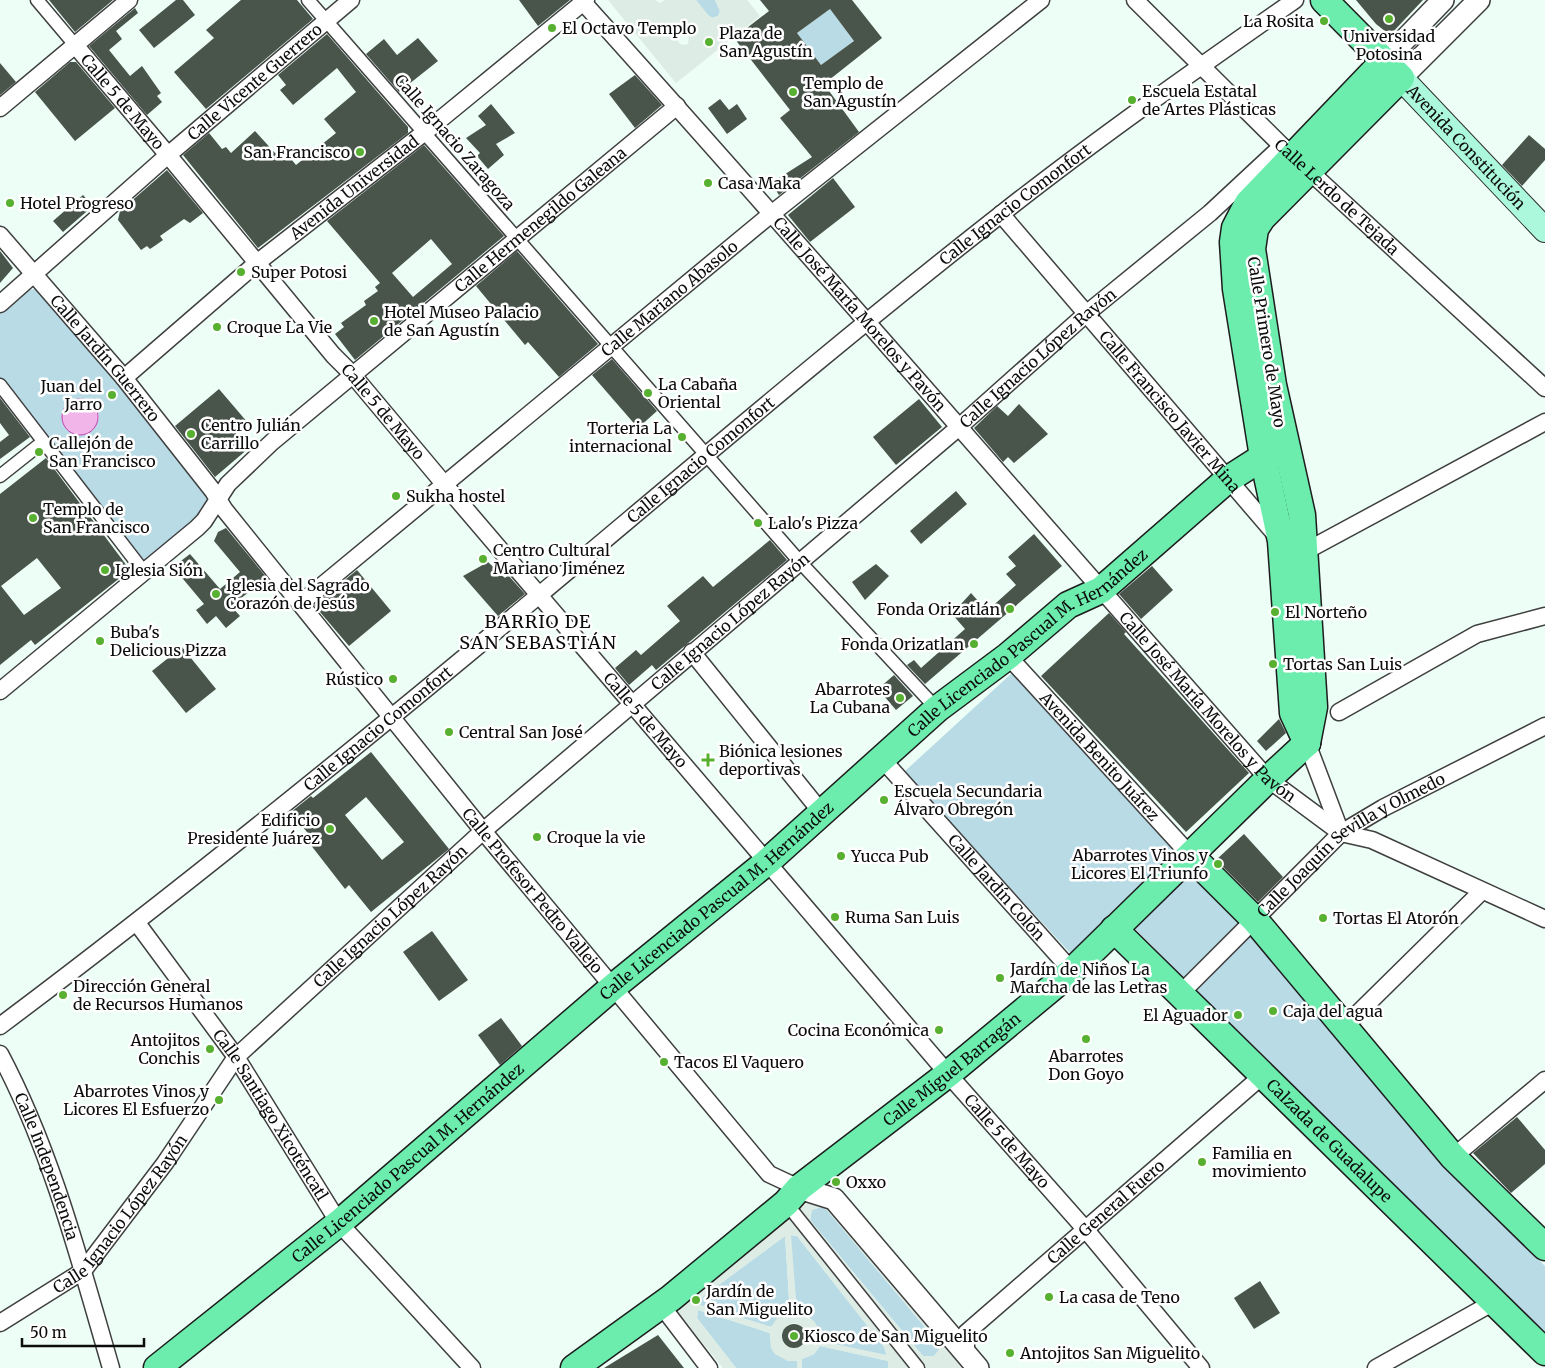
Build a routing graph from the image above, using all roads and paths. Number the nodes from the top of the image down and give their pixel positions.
1 (37, 0) edge
2 (129, 0) edge
3 (308, 0) edge
4 (351, 0) edge
5 (1041, 0) edge
6 (1135, 0) edge
7 (1295, 0) edge
8 (1324, 0) edge
9 (1443, 0) edge
10 (1479, 0) edge
11 (583, 1) edge
12 (326, 21) junction
13 (75, 46) junction
14 (1201, 66) junction
15 (1393, 70) junction
16 (678, 106) junction
17 (0, 108) edge
18 (425, 132) junction
19 (168, 155) junction
20 (1294, 157) junction
21 (1210, 213) junction
22 (1001, 214) junction
23 (770, 215) junction
24 (1545, 230) edge
25 (1244, 232) junction
26 (0, 235) edge
27 (517, 236) junction
28 (258, 262) junction
29 (34, 274) junction
30 (0, 304) edge
31 (1086, 314) junction
32 (866, 323) junction
33 (612, 345) junction
34 (352, 374) junction
35 (124, 378) junction
36 (0, 386) edge
37 (1545, 388) edge
38 (1545, 422) edge
39 (958, 428) junction
40 (40, 445) dead end
41 (707, 454) junction
42 (1275, 454) junction
43 (0, 476) edge
44 (1227, 480) junction
45 (445, 486) junction
46 (216, 496) junction
47 (1281, 541) junction
48 (1306, 551) junction
49 (800, 562) junction
50 (144, 572) junction
51 (1101, 590) junction
52 (539, 595) junction
53 (302, 603) junction
54 (1545, 616) edge
55 (692, 652) junction
56 (1008, 656) junction
57 (0, 691) edge
58 (632, 702) junction
59 (937, 709) junction
60 (1339, 712) dead end
61 (392, 717) junction
62 (1545, 726) edge
63 (1307, 743) junction
64 (882, 759) junction
65 (1268, 778) junction
66 (822, 813) junction
67 (483, 831) junction
68 (1341, 833) junction
69 (1191, 856) junction
70 (768, 862) junction
71 (1482, 891) junction
72 (1545, 919) edge
73 (1254, 920) junction
74 (137, 923) junction
75 (1114, 930) junction
76 (1072, 971) junction
77 (613, 987) junction
78 (1179, 995) junction
79 (0, 1026) edge
80 (1344, 1027) junction
81 (0, 1054) edge
82 (236, 1057) junction
83 (948, 1074) junction
84 (1262, 1076) junction
85 (1545, 1080) edge
86 (1453, 1157) junction
87 (792, 1195) junction
88 (339, 1223) junction
89 (1086, 1230) junction
90 (1545, 1246) edge
91 (83, 1271) junction
92 (1494, 1302) junction
93 (661, 1305) junction
94 (0, 1323) edge
95 (1545, 1352) edge
96 (972, 1361) edge
97 (111, 1368) edge
98 (157, 1368) edge
99 (472, 1368) edge
100 (574, 1368) edge
101 (709, 1368) edge
102 (918, 1368) edge
103 (1201, 1368) edge
104 (1376, 1368) edge

1 - 13 street, Calle 5 de Mayo
2 - 13 street
3 - 12 street, Calle Ignacio Zaragoza
4 - 12 street, Calle Vicente Guerrero
5 - 23 street, Calle Mariano Abasolo
6 - 14 street, Calle Lerdo de Tejada
7 - 14 street, Calle Ignacio Comonfort
8 - 15 main road, Avenida Constitución
9 - 15 street, Calle Primero de Mayo
10 - 15 street, Calle Primero de Mayo
11 - 16 street, Calle José María Morelos y Pavón
11 - 18 street, Avenida Universidad
12 - 18 street, Calle Ignacio Zaragoza
12 - 19 street, Calle Vicente Guerrero
13 - 17 street
13 - 19 street, Calle 5 de Mayo
14 - 20 street, Calle Lerdo de Tejada
14 - 22 street, Calle Ignacio Comonfort
15 - 20 main road, Calle Primero de Mayo
15 - 24 main road, Avenida Constitución
16 - 23 street, Calle José María Morelos y Pavón
16 - 27 street, Calle Hermenegildo Galeana
18 - 27 street, Calle Ignacio Zaragoza
18 - 28 street, Avenida Universidad
19 - 28 street, Calle 5 de Mayo
19 - 29 street, Calle Vicente Guerrero
20 - 21 street, Calle Ignacio López Rayón
20 - 25 main road, Calle Primero de Mayo
20 - 37 street, Calle Lerdo de Tejada
21 - 25 street
21 - 31 street, Calle Ignacio López Rayón
22 - 31 street, Calle Francisco Javier Mina
22 - 32 street, Calle Ignacio Comonfort
23 - 32 street, Calle José María Morelos y Pavón
23 - 33 street, Calle Mariano Abasolo
25 - 42 main road, Calle Primero de Mayo
26 - 29 street, Calle Jardín Guerrero
27 - 33 street, Calle Ignacio Zaragoza
27 - 34 street, Calle Hermenegildo Galeana
28 - 34 street, Calle 5 de Mayo
28 - 35 street, Avenida Universidad
29 - 30 street, Calle Vicente Guerrero
29 - 35 street, Calle Jardín Guerrero
31 - 39 street, Calle Ignacio López Rayón
31 - 44 street, Calle Francisco Javier Mina
32 - 39 street, Calle José María Morelos y Pavón
32 - 41 street, Calle Ignacio Comonfort
33 - 41 street, Calle Ignacio Zaragoza
33 - 45 street, Calle Mariano Abasolo
34 - 45 street, Calle 5 de Mayo
34 - 46 street, Calle Hermenegildo Galeana
35 - 46 street, Calle Jardín Guerrero
36 - 50 street
38 - 48 street
39 - 49 street, Calle Ignacio López Rayón
39 - 51 street, Calle José María Morelos y Pavón
40 - 43 street
41 - 49 street, Calle Ignacio Zaragoza
41 - 52 street, Calle Ignacio Comonfort
42 - 44 main road, Calle Licenciado Pascual M. Hernández
42 - 47 main road, Calle Primero de Mayo
42 - 48 main road, Calle Primero de Mayo
44 - 47 street, Calle Francisco Javier Mina
44 - 51 main road, Calle Licenciado Pascual M. Hernández
45 - 52 street, Calle 5 de Mayo
45 - 53 street, Calle Mariano Abasolo
46 - 50 street, Calle Hermenegildo Galeana
46 - 53 street, Calle Profesor Pedro Vallejo
47 - 48 street
47 - 63 main road, Calle Primero de Mayo
48 - 63 main road, Calle Primero de Mayo
49 - 55 street, Calle Ignacio López Rayón
49 - 59 street, Calle Ignacio Zaragoza
50 - 57 street, Calle Hermenegildo Galeana
51 - 56 main road, Calle Licenciado Pascual M. Hernández
51 - 65 street, Calle José María Morelos y Pavón
52 - 58 street, Calle 5 de Mayo
52 - 61 street, Calle Ignacio Comonfort
53 - 61 street, Calle Profesor Pedro Vallejo
54 - 60 street
55 - 58 street, Calle Ignacio López Rayón
55 - 66 street
56 - 59 main road, Calle Licenciado Pascual M. Hernández
56 - 69 street, Avenida Benito Juárez
58 - 67 street, Calle Ignacio López Rayón
58 - 70 street, Calle 5 de Mayo
59 - 64 main road, Calle Licenciado Pascual M. Hernández
61 - 67 street, Calle Profesor Pedro Vallejo
61 - 74 street, Calle Ignacio Comonfort
62 - 68 street, Calle Joaquín Sevilla y Olmedo
63 - 65 main road, Calle Miguel Barragán
63 - 68 street, Calle Primero de Mayo
64 - 66 main road, Calle Licenciado Pascual M. Hernández
64 - 76 street, Calle Jardín Colón
65 - 68 street, Calle José María Morelos y Pavón
65 - 69 main road, Calle Miguel Barragán
66 - 70 main road, Calle Licenciado Pascual M. Hernández
67 - 77 street, Calle Profesor Pedro Vallejo
67 - 82 street, Calle Ignacio López Rayón
68 - 71 street, Calle José María Morelos y Pavón
68 - 73 street, Calle Joaquín Sevilla y Olmedo
69 - 73 main road
69 - 75 main road, Calle Miguel Barragán
70 - 77 main road, Calle Licenciado Pascual M. Hernández
70 - 83 street, Calle 5 de Mayo
71 - 72 street, Calle José María Morelos y Pavón
71 - 80 street
73 - 78 street, Calle Joaquín Sevilla y Olmedo
73 - 80 main road
74 - 79 street, Calle Ignacio Comonfort
74 - 82 street, Calle Santiago Xicoténcatl
75 - 76 main road, Calle Miguel Barragán
75 - 78 main road, Calzada de Guadalupe
76 - 83 main road, Calle Miguel Barragán
77 - 87 street, Calle Profesor Pedro Vallejo
77 - 88 main road, Calle Licenciado Pascual M. Hernández
78 - 84 main road, Calzada de Guadalupe
80 - 86 main road
81 - 91 street, Calle Independencia
82 - 88 street, Calle Santiago Xicoténcatl
82 - 91 street, Calle Ignacio López Rayón
83 - 87 main road, Calle Miguel Barragán
83 - 89 street, Calle 5 de Mayo
84 - 89 street, Calle General Fuero
84 - 92 main road, Calzada de Guadalupe
85 - 86 street
86 - 90 main road
87 - 93 main road, Calle Miguel Barragán
87 - 96 street, Calle Profesor Pedro Vallejo
87 - 102 street
88 - 98 main road, Calle Licenciado Pascual M. Hernández
88 - 99 street, Calle Santiago Xicoténcatl
89 - 96 street, Calle General Fuero
89 - 103 street, Calle 5 de Mayo
91 - 94 street, Calle Ignacio López Rayón
91 - 97 street, Calle Independencia
92 - 95 main road, Calzada de Guadalupe
92 - 104 street
93 - 100 main road, Calle Miguel Barragán
93 - 101 street

